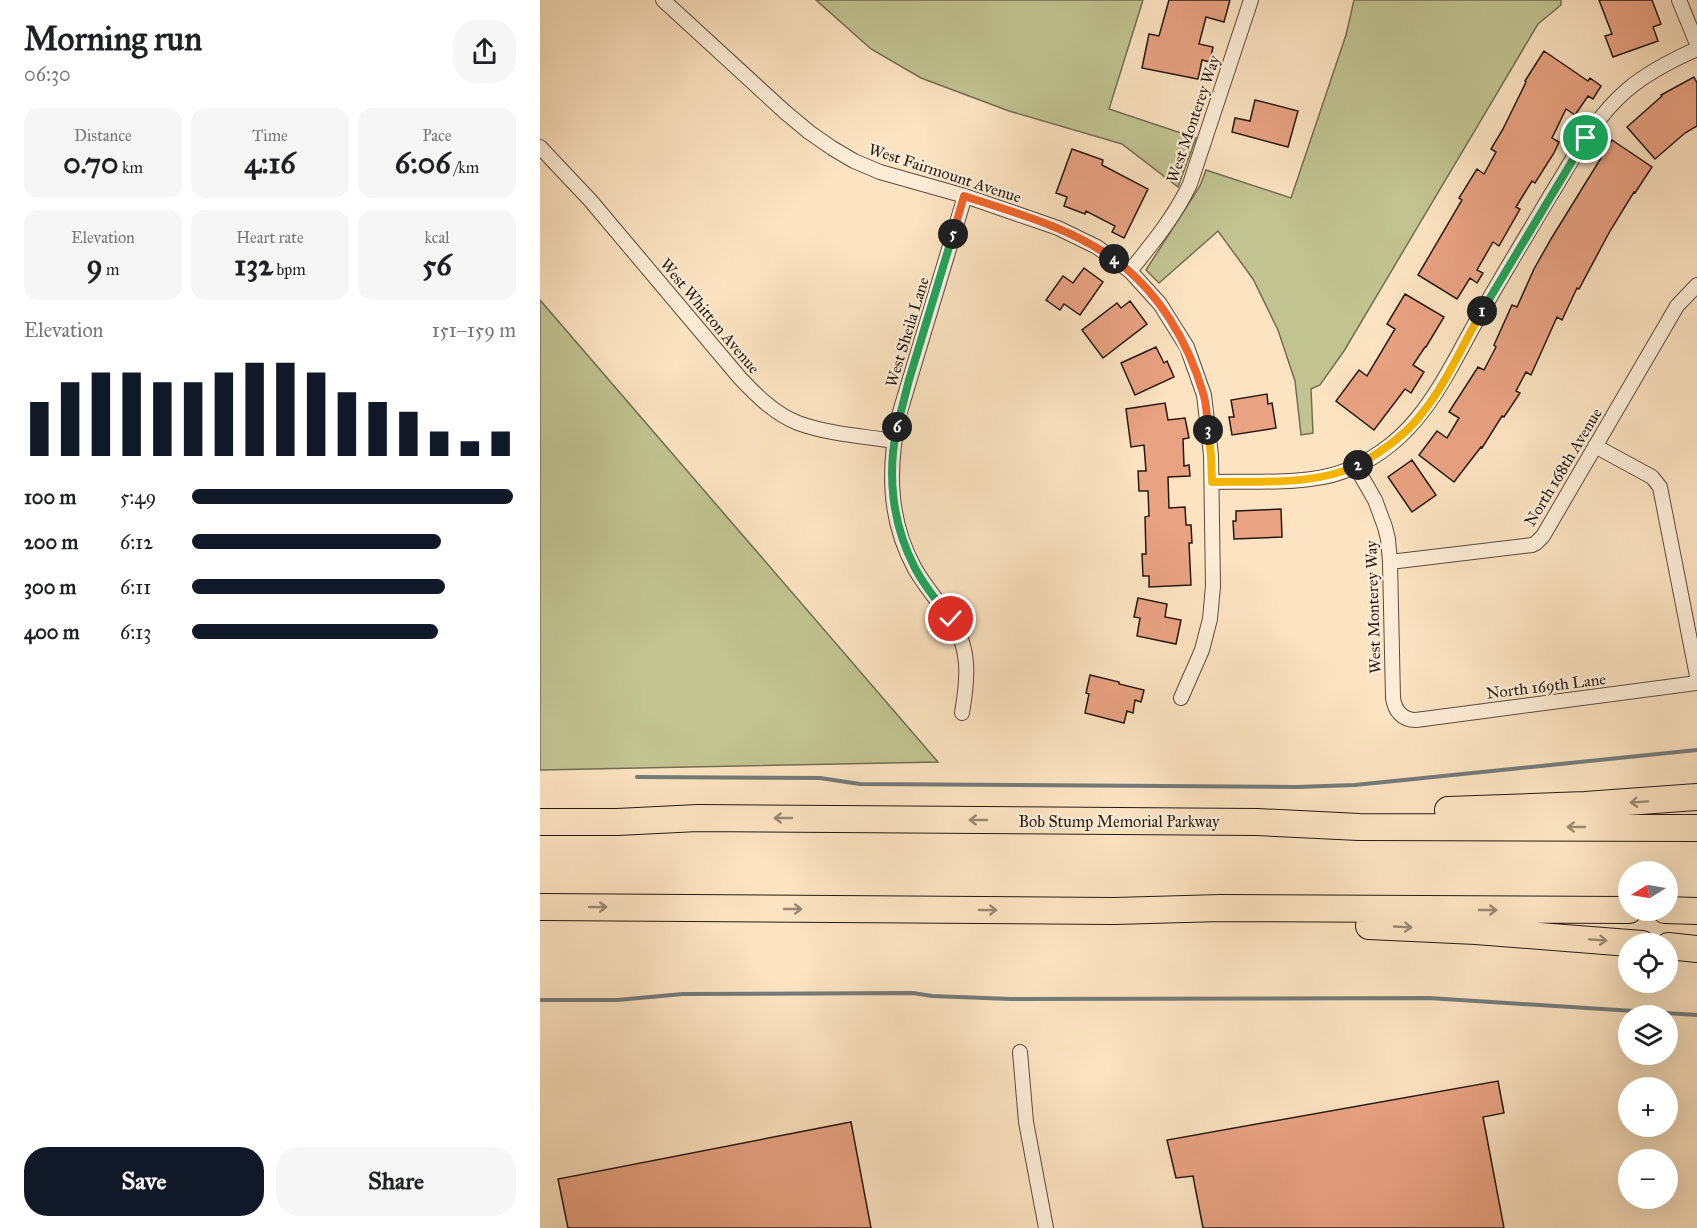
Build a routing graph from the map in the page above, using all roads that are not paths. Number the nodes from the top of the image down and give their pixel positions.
1 (663, 0) edge
2 (1251, 0) edge
3 (1679, 0) edge
4 (1697, 46) edge
5 (540, 147) edge
6 (964, 196) junction
7 (1130, 271) junction
8 (1697, 285) edge
9 (894, 441) junction
10 (1595, 446) junction
11 (1356, 466) junction
12 (1212, 482) junction
13 (1390, 562) junction
14 (1697, 676) edge
15 (1697, 683) edge
16 (1181, 698) dead end
17 (962, 713) dead end
18 (1401, 715) joint
19 (1697, 797) edge
20 (540, 806) edge
21 (698, 818) junction
22 (540, 822) edge
23 (1268, 822) junction
24 (1697, 828) edge
25 (540, 907) edge
26 (1618, 910) edge
27 (1678, 910) edge
28 (1114, 911) junction
29 (1697, 911) edge
30 (1618, 942) edge
31 (1678, 947) edge
32 (1697, 949) edge
33 (1020, 1052) dead end
34 (1046, 1228) edge

1 - 6 street, West Fairmount Avenue
2 - 7 street, West Monterey Way
3 - 4 street
4 - 11 street
5 - 9 street, West Whitton Avenue
6 - 7 street, West Fairmount Avenue
6 - 9 street, West Sheila Lane
7 - 12 street, West Fairmount Avenue
8 - 10 street, North 168th Avenue
9 - 17 street, West Sheila Lane
10 - 13 street, North 168th Avenue
10 - 14 street
11 - 12 street
11 - 13 street, West Monterey Way
12 - 16 street, West Fairmount Avenue
13 - 18 street, West Monterey Way
15 - 18 street, North 169th Lane
19 -> 23 highway
20 - 21 highway
21 - 22 highway, Bob Stump Memorial Parkway
23 -> 21 highway, Bob Stump Memorial Parkway
24 -> 23 highway, Bob Stump Memorial Parkway
25 -> 28 highway
28 -> 26 highway
27 - 29 highway
28 -> 30 highway
31 - 32 highway
33 - 34 street

